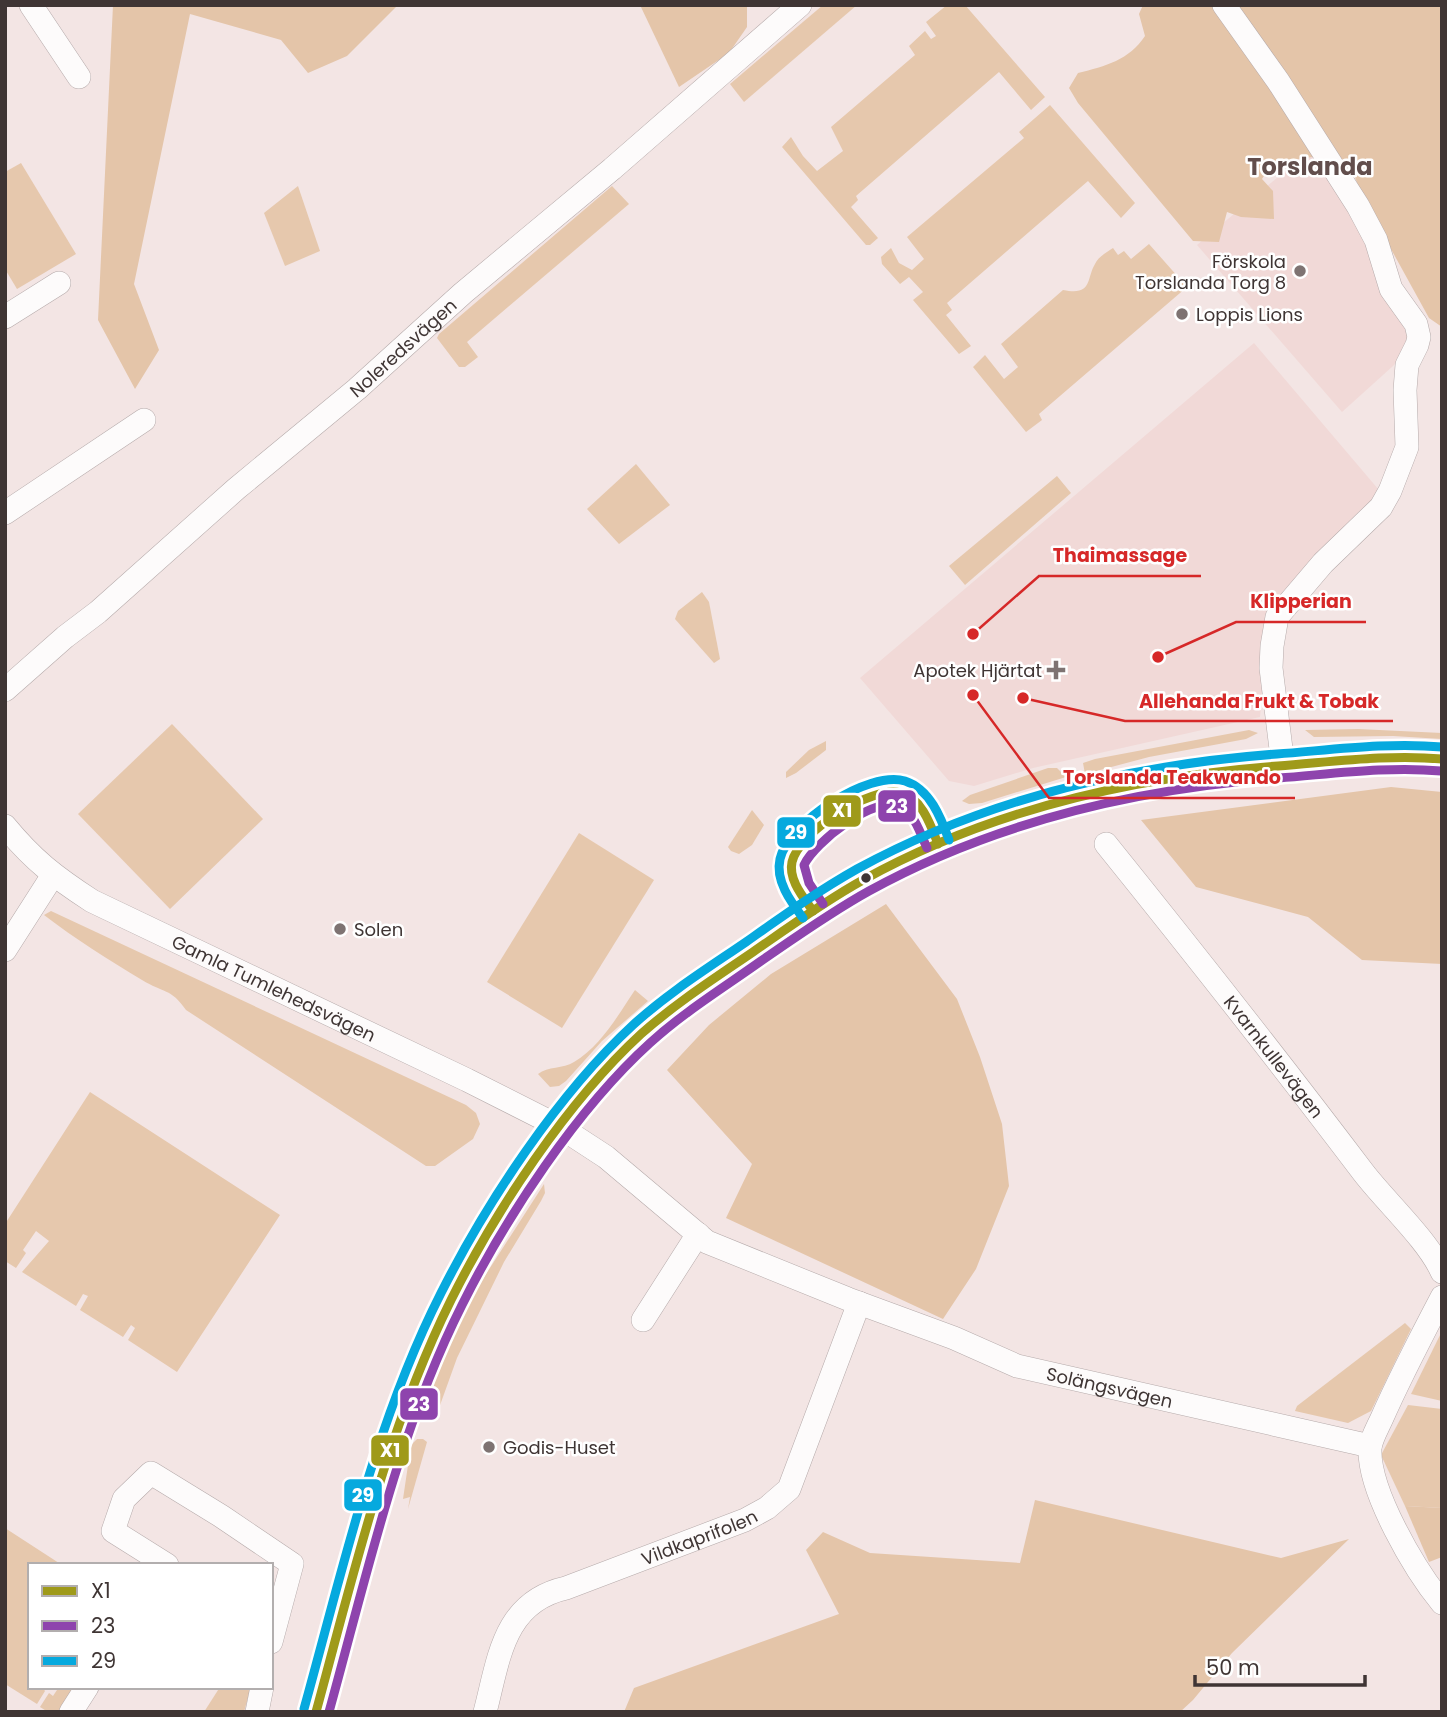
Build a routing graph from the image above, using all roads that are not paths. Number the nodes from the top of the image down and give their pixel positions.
1 (31, 5) edge
2 (800, 5) edge
3 (1224, 5) edge
4 (79, 77) dead end
5 (59, 283) dead end
6 (5, 317) edge
7 (144, 420) dead end
8 (5, 513) edge
9 (5, 690) edge
10 (1442, 759) edge
11 (1283, 765) junction
12 (5, 825) edge
13 (1105, 844) dead end
14 (53, 875) junction
15 (5, 950) edge
16 (560, 1127) junction
17 (698, 1234) junction
18 (1442, 1272) edge
19 (1442, 1297) edge
20 (859, 1303) junction
21 (643, 1320) dead end
22 (1370, 1446) junction
23 (164, 1563) edge
24 (1442, 1603) edge
25 (273, 1632) edge
26 (86, 1689) edge
27 (262, 1689) edge
28 (71, 1712) edge
29 (257, 1712) edge
30 (316, 1712) edge
31 (485, 1712) edge

1 - 4 street
2 - 9 street, Noleredsvägen
3 - 11 street
5 - 6 street
7 - 8 street
10 - 11 street
11 - 16 street
12 - 14 street, Gamla Tumlehedsvägen
13 - 18 street, Kvarnkullevägen
14 - 15 street
14 - 16 street, Gamla Tumlehedsvägen
16 - 17 street, Solängsvägen
16 - 30 street
17 - 20 street, Solängsvägen
17 - 21 street
19 - 22 street
20 - 22 street, Solängsvägen
20 - 31 street, Vildkaprifolen
22 - 24 street
23 - 25 street
26 - 28 street
27 - 29 street

